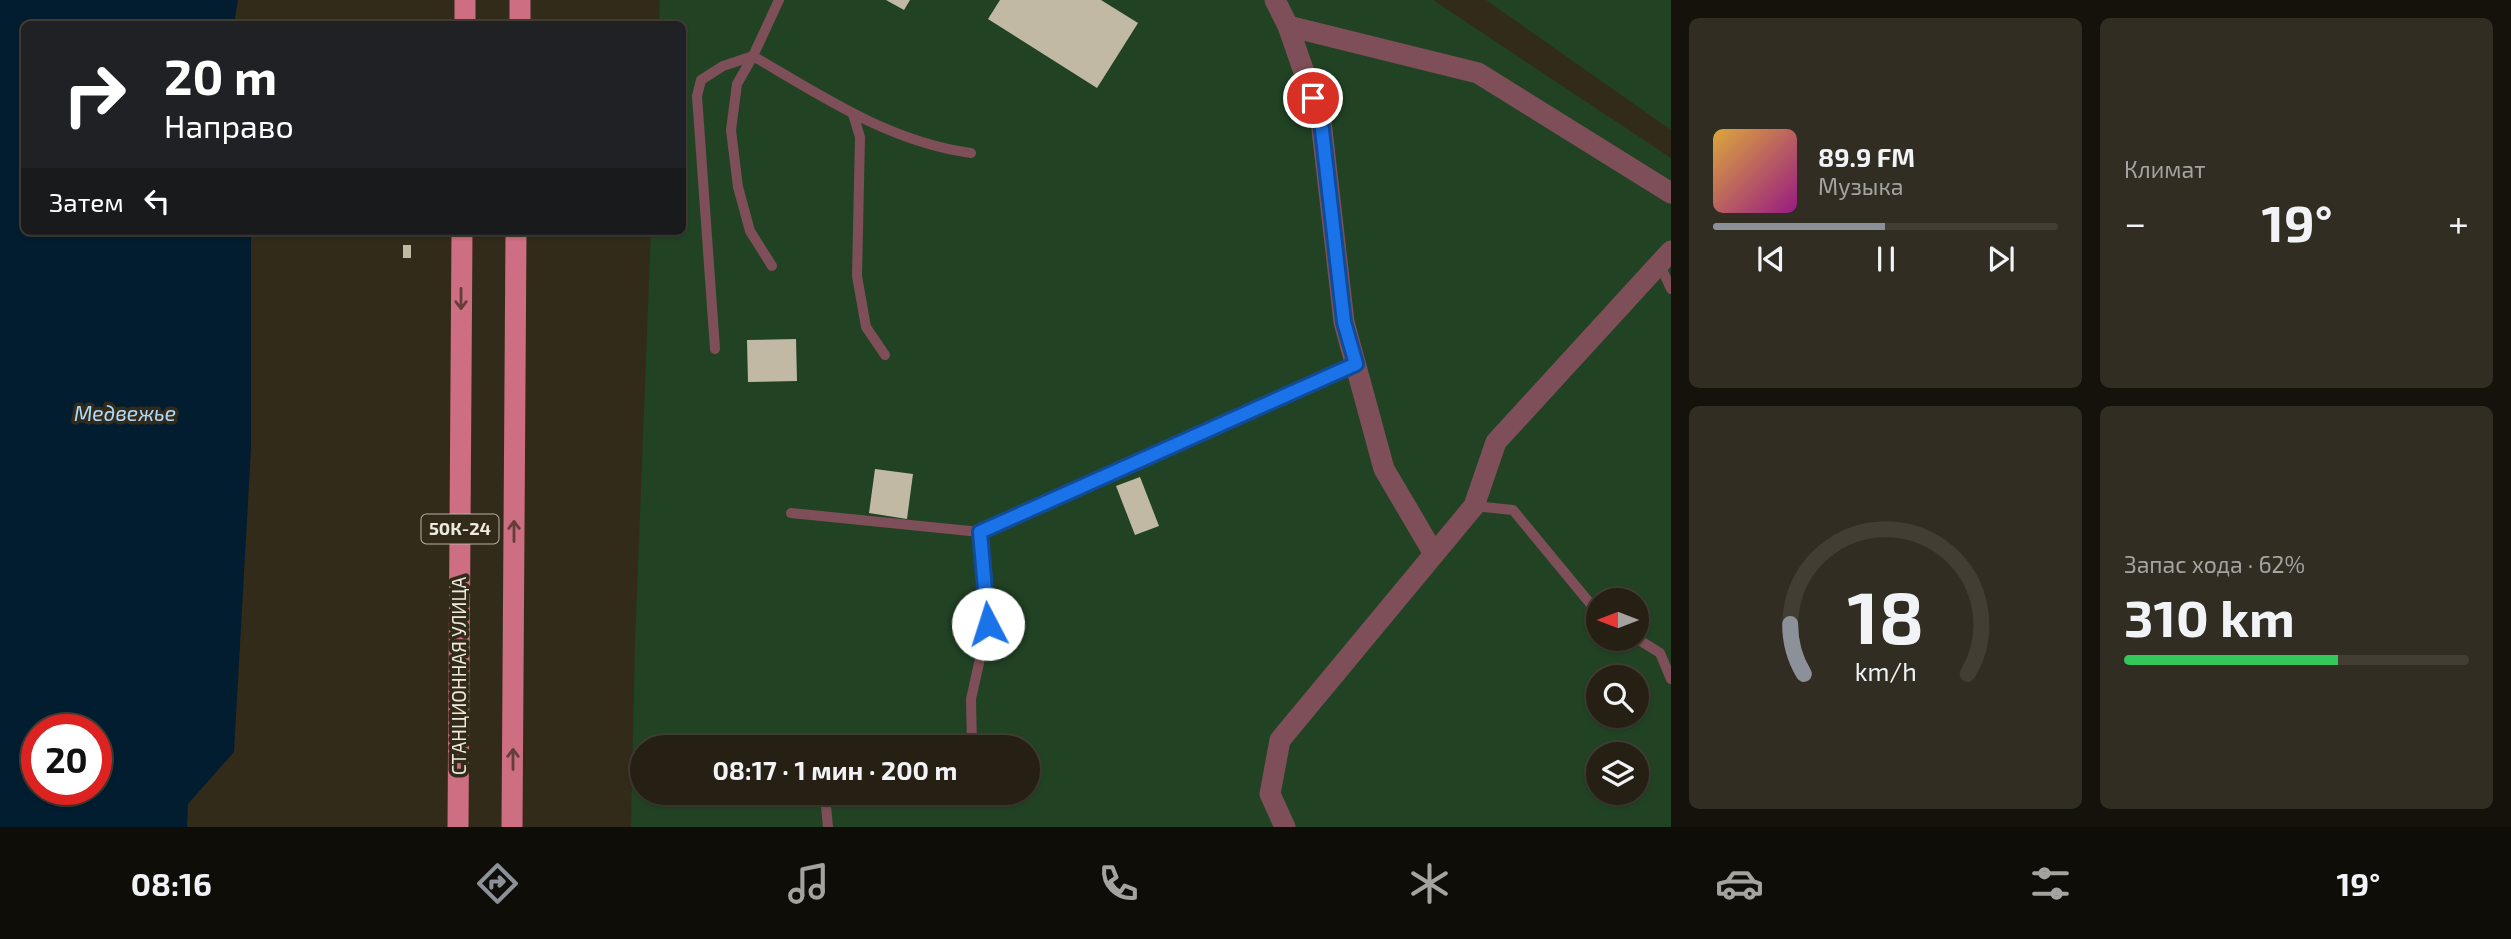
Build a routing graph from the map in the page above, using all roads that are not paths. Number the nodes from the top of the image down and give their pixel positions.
1 (466, 0) edge
2 (520, 0) edge
3 (779, 0) edge
4 (1275, 0) edge
5 (465, 21) edge
6 (520, 21) edge
7 (1288, 26) junction
8 (753, 56) junction
9 (853, 114) junction
10 (971, 153) dead end
11 (1671, 193) edge
12 (462, 235) edge
13 (516, 235) edge
14 (1665, 257) edge
15 (772, 266) dead end
16 (1671, 289) edge
17 (715, 349) dead end
18 (885, 355) dead end
19 (1356, 364) junction
20 (1474, 506) junction
21 (791, 513) dead end
22 (980, 532) junction
23 (1434, 554) junction
24 (1586, 598) edge
25 (1649, 646) edge
26 (1671, 678) edge
27 (972, 735) edge
28 (826, 805) edge
29 (458, 827) edge
30 (512, 827) edge
31 (828, 827) edge
32 (1284, 827) edge

1 - 5 main road
2 - 6 main road
3 - 8 lane
4 - 7 street
7 - 11 street
7 - 19 street
8 - 9 lane
8 - 15 lane
8 - 17 lane
9 - 10 lane
9 - 18 lane
12 -> 29 main road, СТАНЦИОННАЯ УЛИЦА / 50К-24
30 -> 13 main road, 50К-24
14 - 16 lane
14 - 20 street
19 - 22 lane
19 - 23 street
20 - 23 street
20 - 24 lane
21 - 22 lane
22 - 27 lane
23 - 32 street
25 - 26 lane
28 - 31 lane

